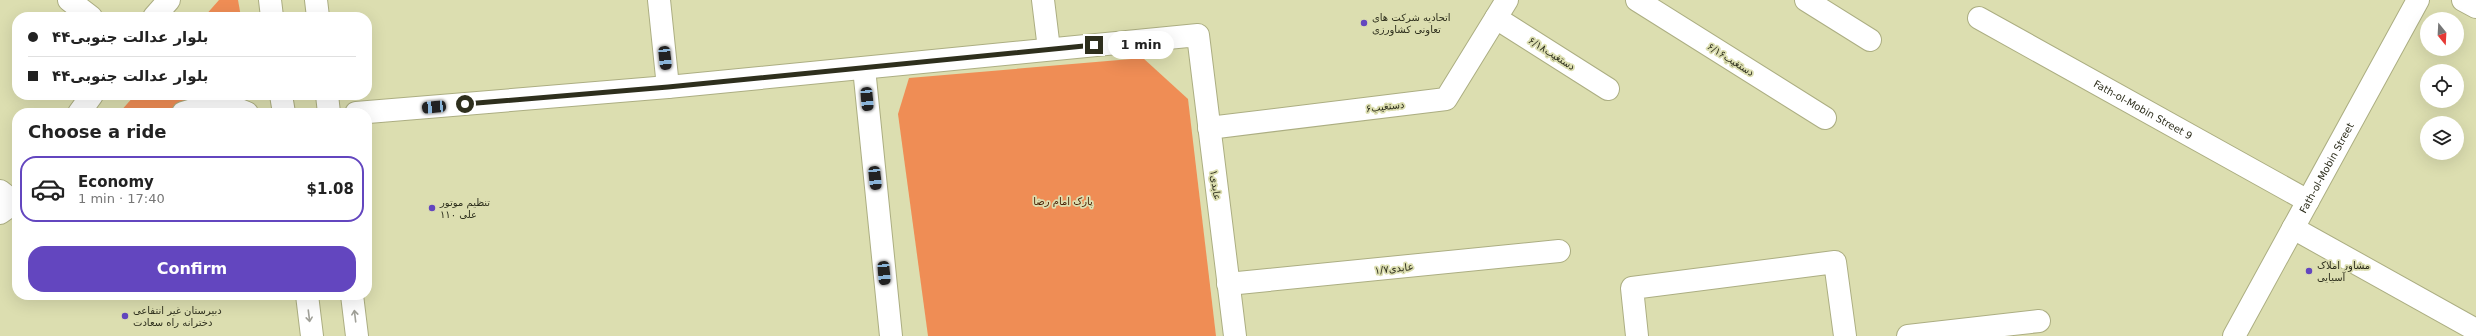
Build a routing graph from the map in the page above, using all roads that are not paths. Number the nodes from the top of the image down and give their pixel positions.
1 (69, 0) edge
2 (169, 0) edge
3 (270, 0) edge
4 (316, 0) edge
5 (659, 0) edge
6 (1043, 0) edge
7 (1637, 0) edge
8 (1806, 0) edge
9 (2418, 0) edge
10 (2463, 0) edge
11 (2476, 7) edge
12 (1501, 9) edge
13 (85, 12) edge
14 (158, 12) edge
15 (271, 12) edge
16 (317, 12) edge
17 (1979, 18) dead end
18 (1870, 40) dead end
19 (1049, 50) junction
20 (864, 68) junction
21 (668, 87) junction
22 (1608, 88) dead end
23 (199, 108) edge
24 (223, 108) edge
25 (372, 112) edge
26 (1825, 118) dead end
27 (1209, 128) junction
28 (2308, 201) junction
29 (2293, 228) junction
30 (1559, 251) dead end
31 (1228, 284) junction
32 (308, 300) edge
33 (353, 300) edge
34 (2039, 321) dead end
35 (2476, 330) edge
36 (312, 336) edge
37 (357, 336) edge
38 (891, 336) edge
39 (1235, 336) edge
40 (1637, 336) edge
41 (1845, 336) edge
42 (1908, 336) edge
43 (2234, 336) edge

1 - 13 street
2 - 14 street
3 - 15 street
4 - 16 street
5 - 21 street
6 - 19 street
7 - 26 street, دستغیب۶/۱۶
8 - 18 street
9 - 28 street, Fath-ol-Mobin Street
10 - 11 street
12 - 22 street, دستغیب۶/۱۸
12 - 27 street, دستغیب۶
17 - 28 street, Fath-ol-Mobin Street 9
19 - 20 street
19 - 27 street, ۱عابدی
20 - 21 street
20 - 38 street
21 - 25 street
23 - 24 street
27 - 31 street, ۱عابدی
28 - 29 street, Fath-ol-Mobin Street
29 - 35 street
29 - 43 street, Fath-ol-Mobin Street
30 - 31 street, عابدی۱/۷
31 - 39 street, ۱عابدی
32 -> 36 street
37 -> 33 street
34 - 42 street
40 - 41 street

